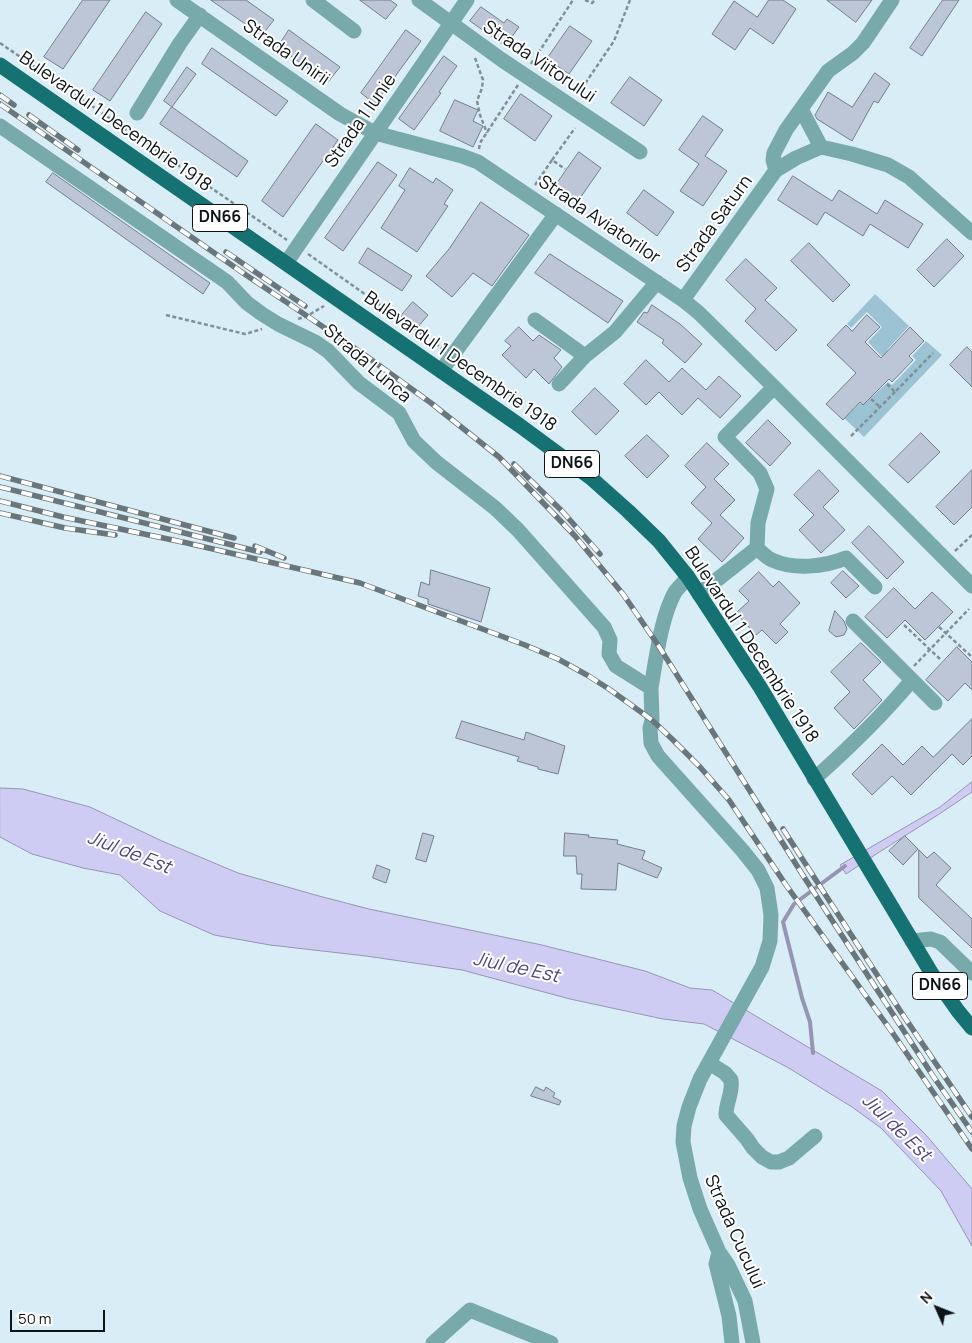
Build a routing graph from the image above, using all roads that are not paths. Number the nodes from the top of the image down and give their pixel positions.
1 (177, 0) edge
2 (313, 0) edge
3 (419, 0) edge
4 (467, 0) edge
5 (892, 0) edge
6 (200, 15) junction
7 (451, 25) junction
8 (354, 30) dead end
9 (0, 66) edge
10 (800, 109) junction
11 (137, 113) dead end
12 (0, 126) edge
13 (374, 133) junction
14 (820, 148) junction
15 (640, 152) dead end
16 (776, 170) junction
17 (556, 214) junction
18 (972, 233) edge
19 (286, 263) junction
20 (657, 282) junction
21 (683, 300) junction
22 (534, 320) dead end
23 (585, 356) junction
24 (441, 371) junction
25 (559, 384) dead end
26 (774, 387) junction
27 (757, 548) junction
28 (688, 577) junction
29 (972, 586) edge
30 (875, 587) dead end
31 (699, 594) junction
32 (853, 620) dead end
33 (909, 677) junction
34 (651, 688) junction
35 (935, 704) dead end
36 (814, 779) junction
37 (912, 942) junction
38 (972, 973) edge
39 (972, 1028) edge
40 (712, 1058) junction
41 (815, 1136) dead end
42 (719, 1252) junction
43 (433, 1343) edge
44 (551, 1343) edge
45 (732, 1343) edge
46 (753, 1343) edge

1 - 6 street, Strada Unirii
2 - 8 street
3 - 7 street, Strada Viitorului
4 - 7 street, Strada 1 Iunie
5 - 10 street, Strada Saturn
6 - 11 street
6 - 13 street, Strada Unirii
7 - 13 street, Strada 1 Iunie
7 - 15 street, Strada Viitorului
9 - 19 main road, Bulevardul 1 Decembrie 1918 / DN66
10 - 14 street
10 - 16 street, Strada Saturn
12 - 34 street, Strada Lunca
13 - 17 street, Strada Aviatorilor
13 - 19 street, Strada 1 Iunie
14 - 16 street, Strada Saturn
14 - 18 street
16 - 21 street, Strada Saturn
17 - 20 street, Strada Aviatorilor
17 - 24 street
19 - 24 main road, Bulevardul 1 Decembrie 1918 / DN66
20 - 21 street, Strada Aviatorilor
20 - 23 street
21 - 26 street, Strada Aviatorilor
22 - 23 street
23 - 25 street
24 - 28 main road, Bulevardul 1 Decembrie 1918 / DN66
26 - 27 street
26 - 29 street, Strada Aviatorilor
27 - 30 street
27 - 31 street
28 - 31 main road, Bulevardul 1 Decembrie 1918 / DN66
28 - 34 street
31 - 36 main road, Bulevardul 1 Decembrie 1918 / DN66
32 - 33 street
33 - 35 street
33 - 36 street
34 - 40 street, Strada Cucului
36 - 37 main road, Bulevardul 1 Decembrie 1918 / DN66
37 - 38 street
37 - 39 main road, Bulevardul 1 Decembrie 1918 / DN66
40 - 41 street
40 - 42 street, Strada Cucului
42 - 45 street
42 - 46 street, Strada Cucului
43 - 44 street

